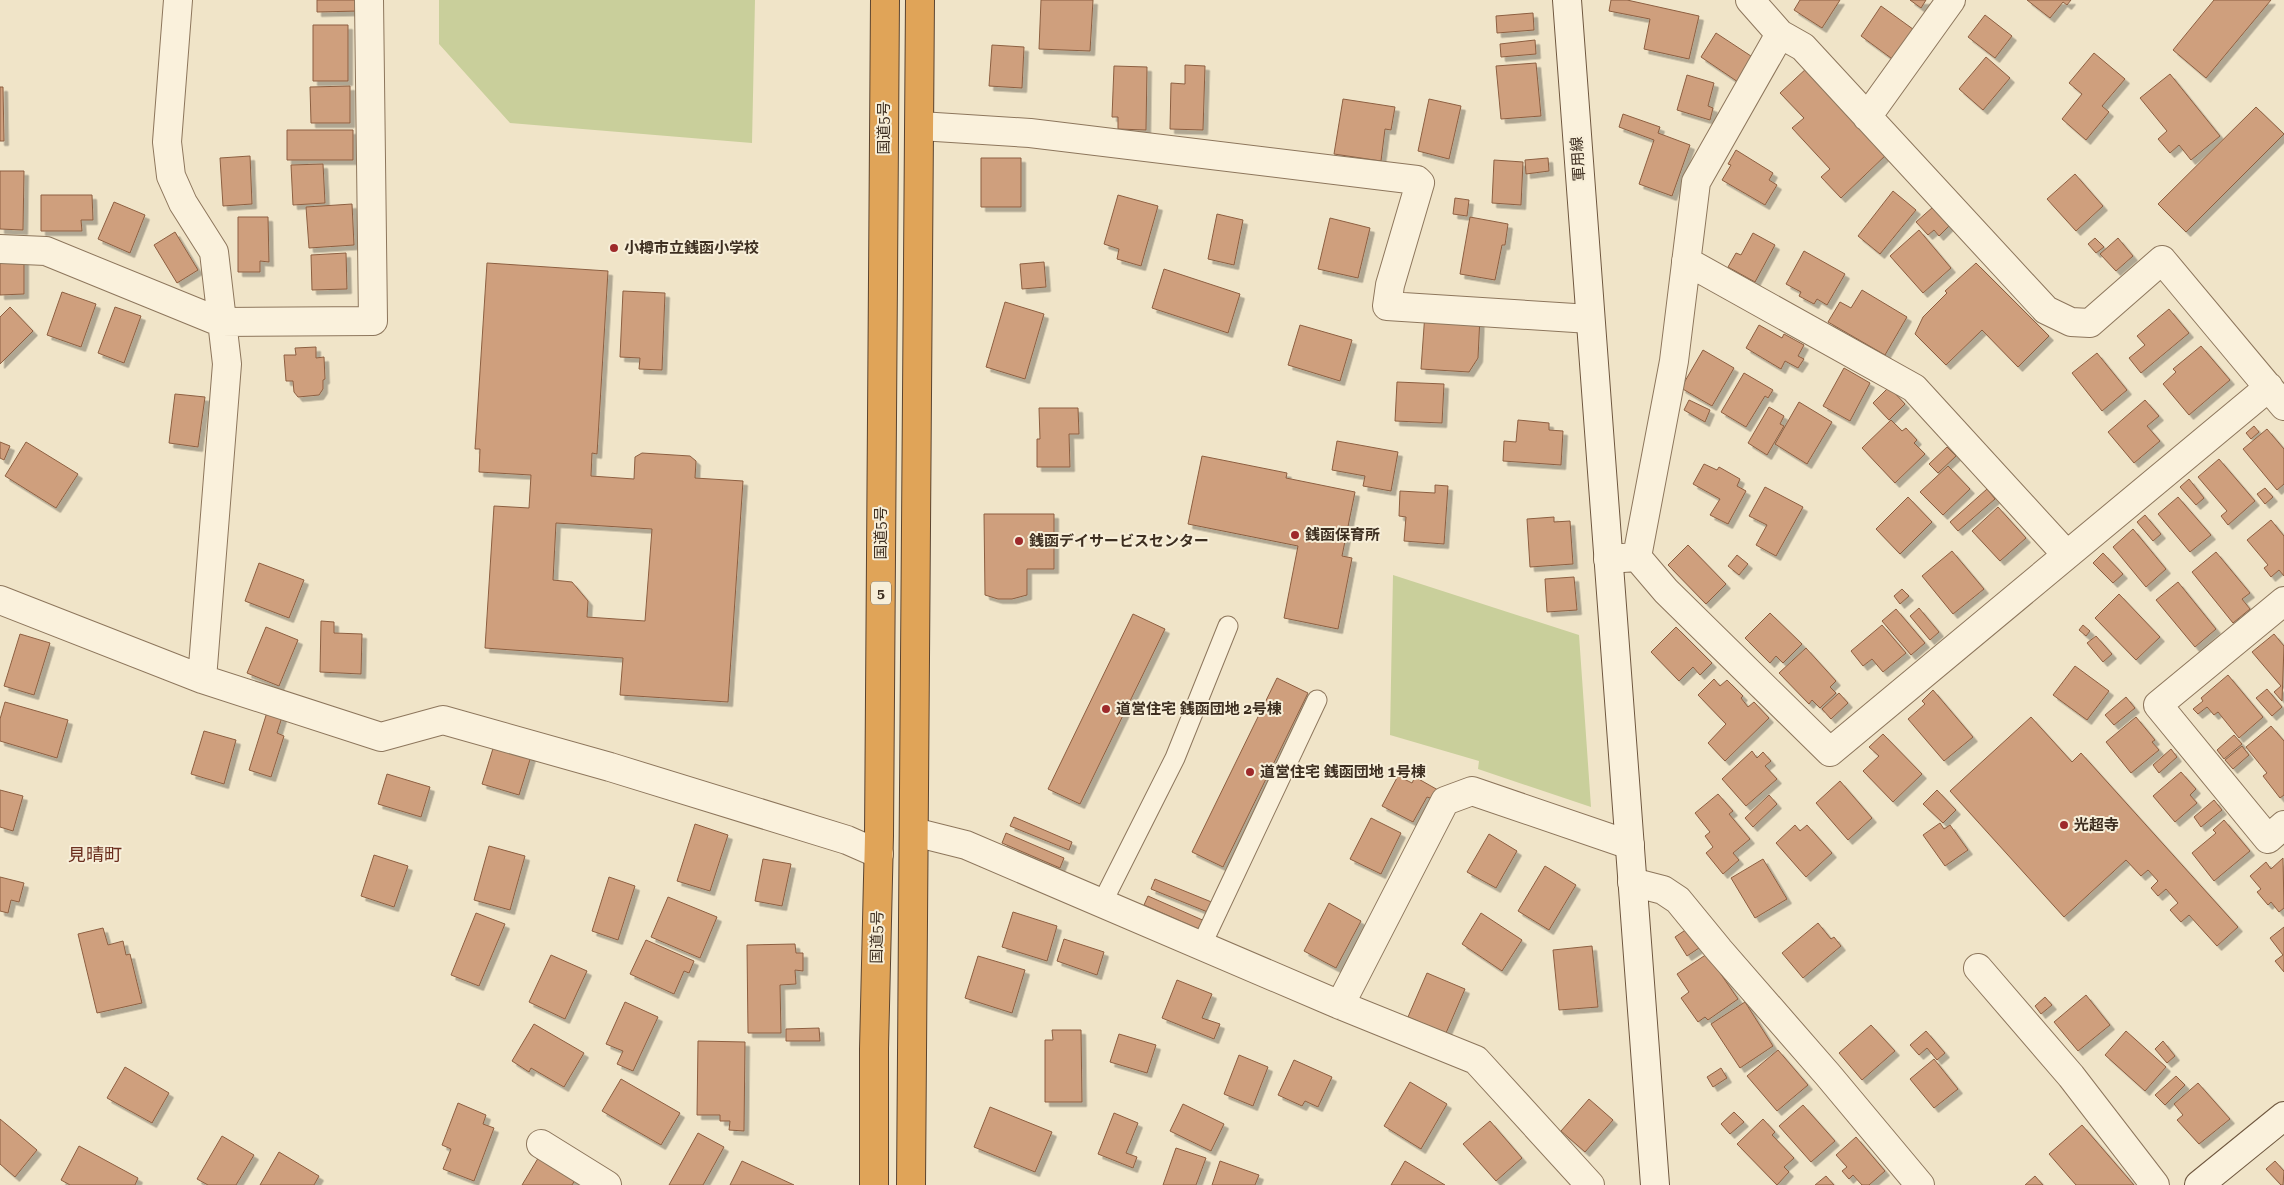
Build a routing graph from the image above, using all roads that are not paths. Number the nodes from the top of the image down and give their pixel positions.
1 (178, 0) edge
2 (369, 0) edge
3 (885, 0) edge
4 (920, 0) edge
5 (1567, 0) edge
6 (1750, 0) edge
7 (1951, 0) edge
8 (1780, 34) junction
9 (1867, 117) junction
10 (920, 126) junction
11 (0, 249) edge
12 (1686, 261) junction
13 (1590, 319) junction
14 (220, 322) junction
15 (2276, 396) edge
16 (2067, 555) junction
17 (1637, 557) junction
18 (1608, 559) junction
19 (0, 600) edge
20 (2284, 601) edge
21 (1228, 626) dead end
22 (202, 679) junction
23 (1317, 700) dead end
24 (2284, 825) edge
25 (914, 832) junction
26 (1630, 845) junction
27 (879, 854) junction
28 (1632, 882) junction
29 (1102, 903) junction
30 (1202, 946) junction
31 (1978, 968) dead end
32 (1340, 1005) junction
33 (2284, 1116) edge
34 (541, 1144) dead end
35 (606, 1185) edge
36 (874, 1185) edge
37 (911, 1185) edge
38 (1590, 1185) edge
39 (1655, 1185) edge
40 (1920, 1185) edge
41 (2155, 1185) edge
42 (2199, 1185) edge

1 - 14 street
2 - 14 street
3 - 27 highway, 国道5号 / 5
4 - 10 highway
5 - 13 street, 軍用線
6 - 8 street
7 - 9 street
8 - 9 street
8 - 12 street
9 - 15 street
10 - 13 street
10 - 25 highway
11 - 14 street
12 - 16 street
12 - 17 street
13 - 18 street, 軍用線
14 - 22 street
15 - 16 street
16 - 17 street
17 - 18 street
18 - 26 street, 軍用線
19 - 22 street
20 - 24 street
21 - 29 lane
22 - 27 street
23 - 30 lane
25 - 29 street
25 - 37 highway
26 - 28 street, 軍用線
26 - 32 street
27 - 36 highway, 国道5号 / 5
28 - 39 street, 軍用線
28 - 40 street
29 - 30 street
30 - 32 street
31 - 41 street
32 - 38 street
33 - 42 street
34 - 35 street

